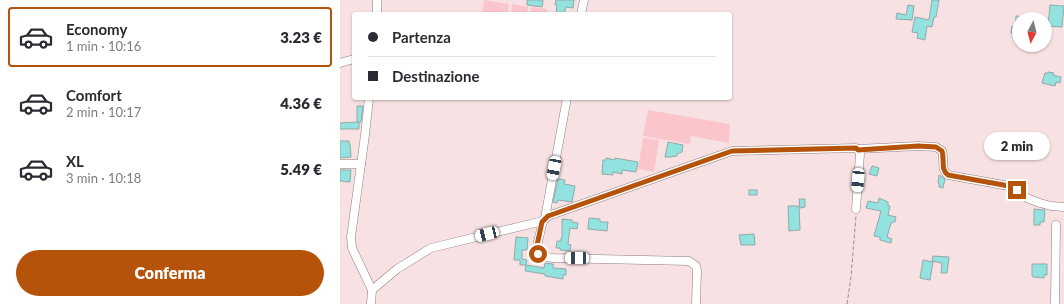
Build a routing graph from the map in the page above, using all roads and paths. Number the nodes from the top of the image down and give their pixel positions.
1 (378, 0) edge
2 (584, 0) edge
3 (377, 12) edge
4 (581, 12) edge
5 (352, 60) edge
6 (340, 63) edge
7 (369, 100) edge
8 (567, 100) edge
9 (858, 150) junction
10 (340, 164) edge
11 (361, 164) junction
12 (1064, 207) edge
13 (856, 209) joint
14 (544, 220) junction
15 (1056, 225) dead end
16 (372, 290) junction
17 (370, 304) edge
18 (696, 304) edge
19 (847, 304) edge
20 (1055, 304) edge

1 - 3 street
2 - 4 street
5 - 6 street
7 - 11 street
8 - 14 street
9 - 12 street
9 - 13 street
9 - 14 street
10 - 11 street
11 - 16 street
13 - 19 path
14 - 16 street
14 - 18 street
15 - 20 street
16 - 17 street

